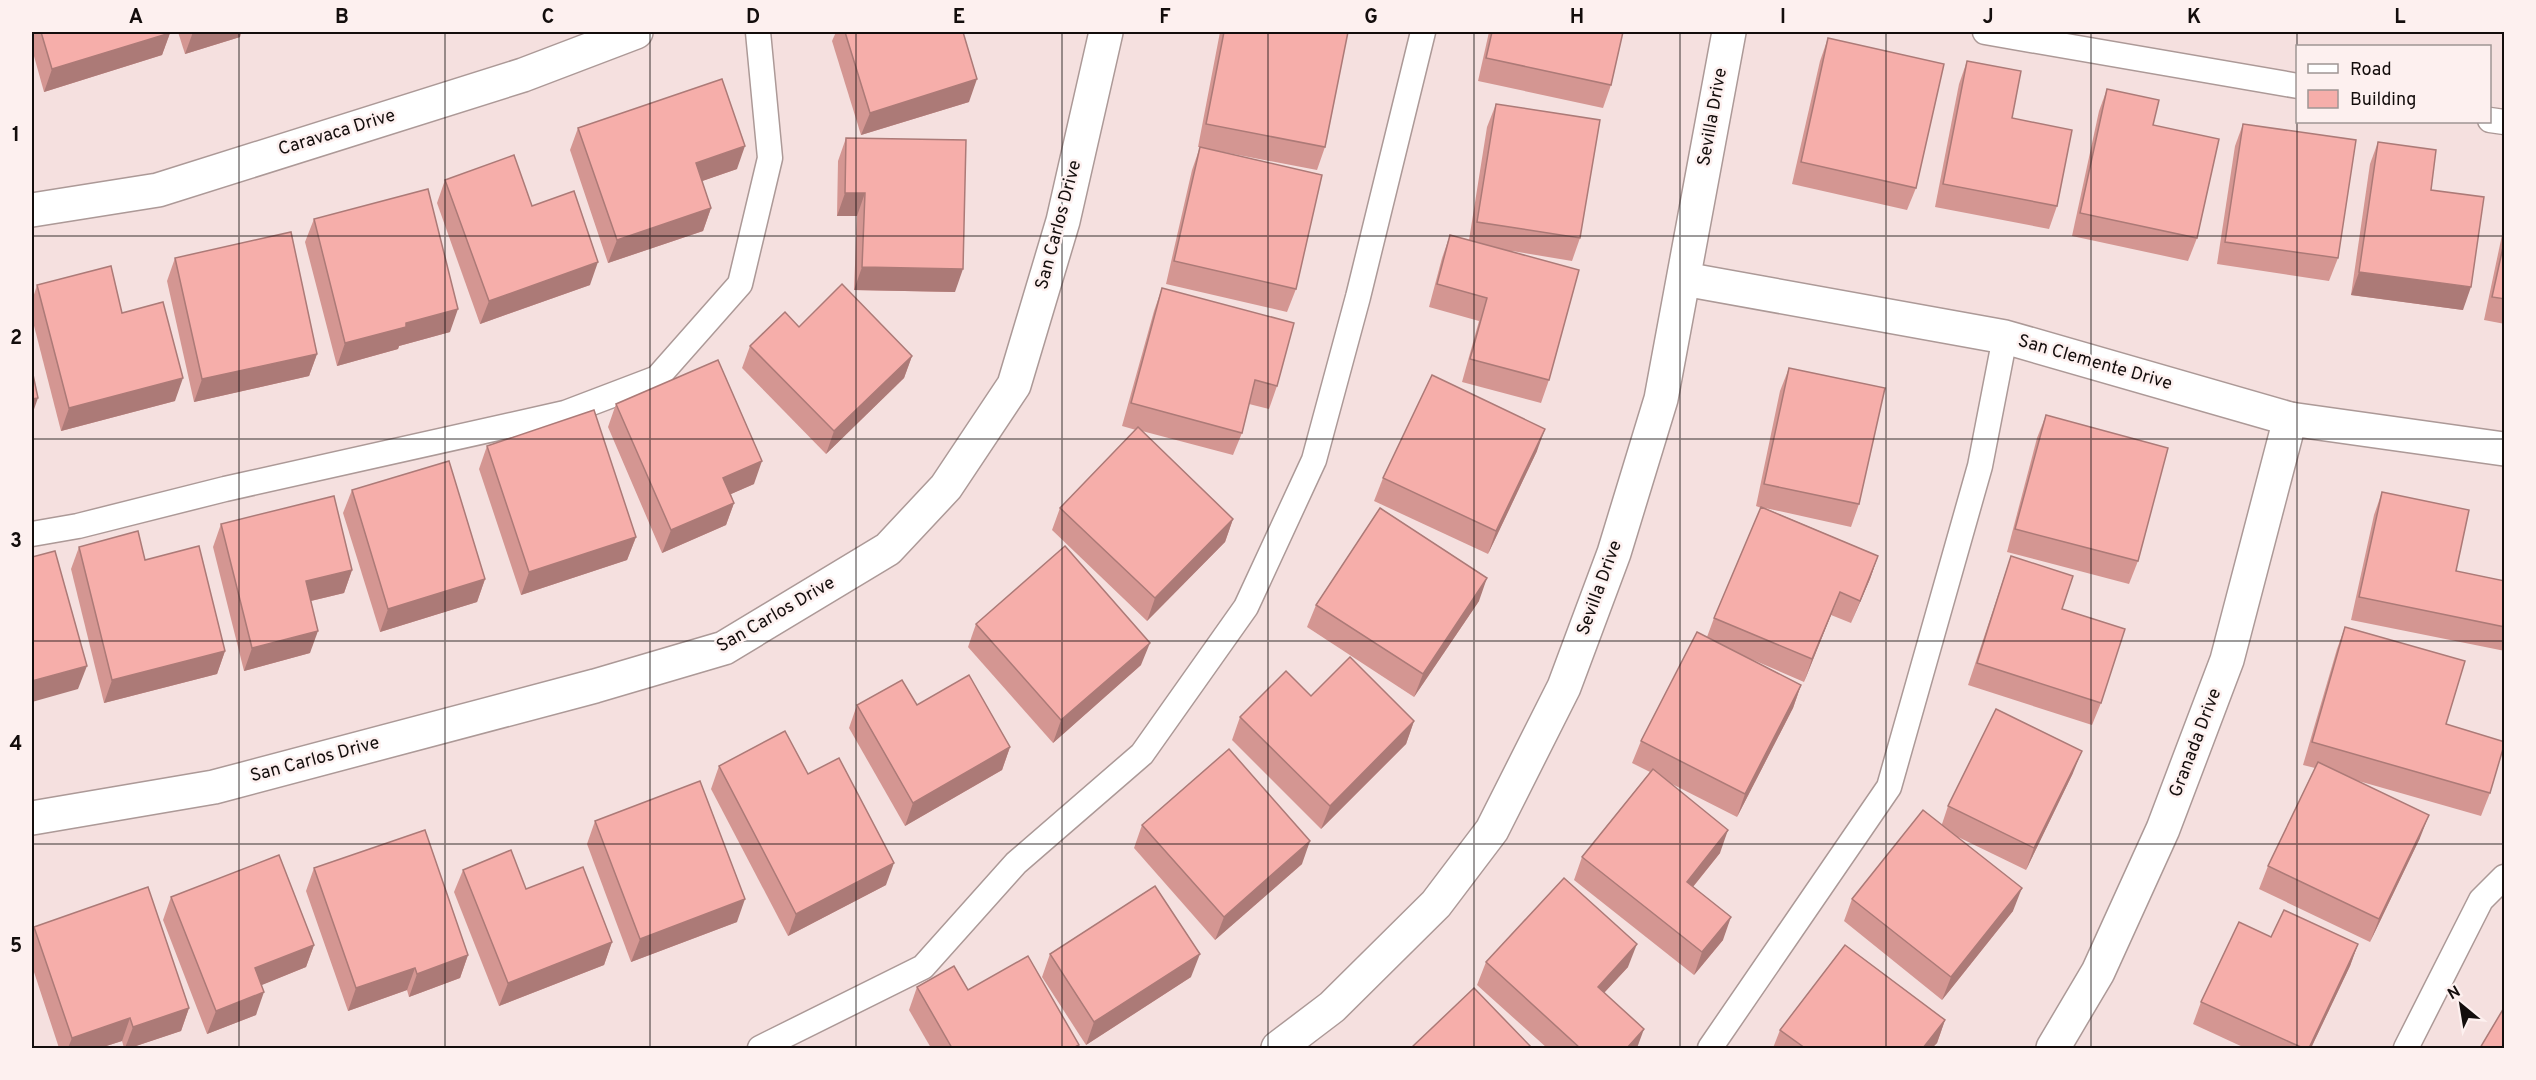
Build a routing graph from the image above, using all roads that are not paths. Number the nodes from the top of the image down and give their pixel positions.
1 (636, 32) edge
2 (758, 32) edge
3 (1106, 32) edge
4 (1423, 32) edge
5 (1729, 32) edge
6 (1985, 32) edge
7 (2296, 86) edge
8 (32, 210) edge
9 (1684, 279) junction
10 (2005, 337) junction
11 (2290, 419) junction
12 (2505, 449) edge
13 (32, 534) edge
14 (32, 818) edge
15 (2505, 878) edge
16 (760, 1048) edge
17 (1278, 1048) edge
18 (1710, 1048) edge
19 (2053, 1048) edge
20 (2406, 1048) edge

1 - 8 street, Caravaca Drive
2 - 13 lane
3 - 14 street, San Carlos Drive
4 - 16 lane
5 - 9 street, Sevilla Drive
6 - 7 lane
9 - 10 street, San Clemente Drive
9 - 17 street, Sevilla Drive
10 - 11 street, San Clemente Drive
10 - 18 lane
11 - 12 street, San Clemente Drive
11 - 19 street, Granada Drive
15 - 20 lane

